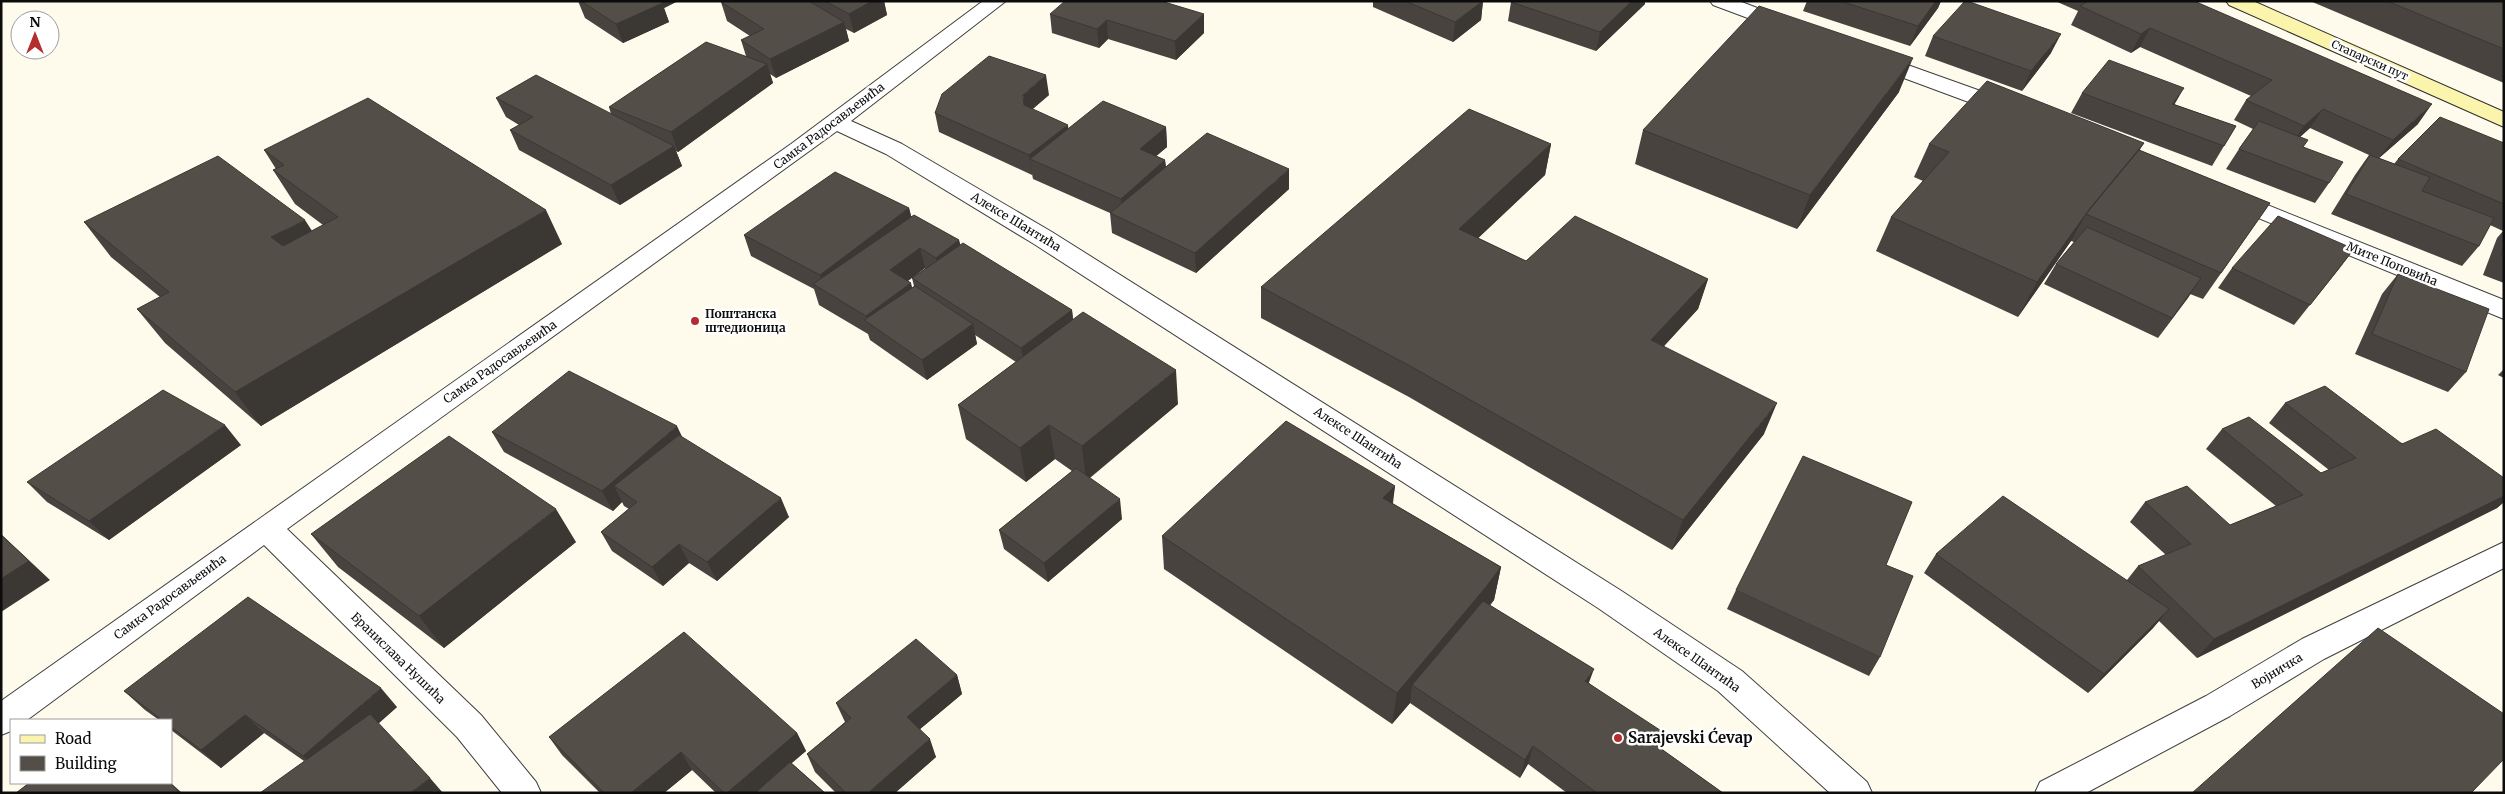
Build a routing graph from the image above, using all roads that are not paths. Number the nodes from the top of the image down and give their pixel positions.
1 (996, 1) edge
2 (1720, 1) edge
3 (2236, 1) edge
4 (1803, 32) edge
5 (1858, 53) edge
6 (2032, 118) edge
7 (2504, 120) edge
8 (835, 122) junction
9 (2208, 189) edge
10 (2504, 310) edge
11 (266, 528) junction
12 (2504, 554) edge
13 (1, 720) edge
14 (524, 793) edge
15 (1855, 793) edge
16 (2052, 793) edge

1 - 8 street, Самка Радосављевића
2 - 4 street
3 - 7 main road, Стапарски пут
5 - 6 street
8 - 11 street, Самка Радосављевића
8 - 15 street, Алексе Шантића
9 - 10 street, Мите Поповића
11 - 13 street, Самка Радосављевића
11 - 14 street, Бранислава Нушића
12 - 16 street, Војничка

